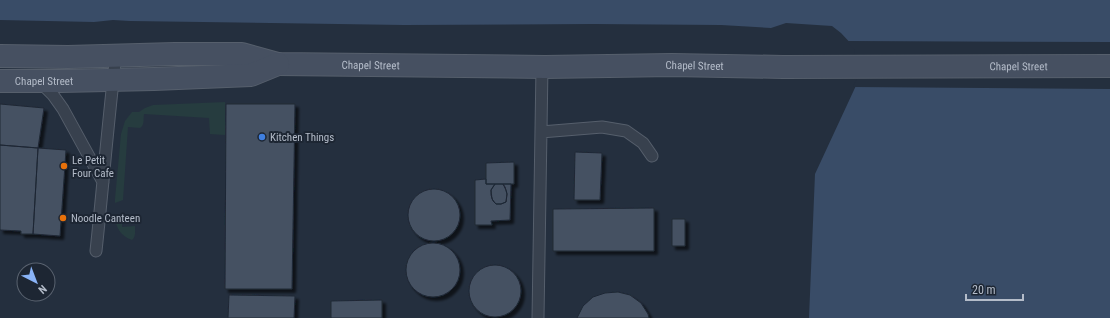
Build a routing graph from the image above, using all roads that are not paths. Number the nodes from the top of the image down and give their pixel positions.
1 (0, 56) edge
2 (116, 56) junction
3 (278, 64) junction
4 (1110, 66) edge
5 (542, 67) junction
6 (113, 80) junction
7 (0, 81) edge
8 (39, 81) junction
9 (541, 132) junction
10 (652, 156) dead end
11 (103, 182) junction
12 (96, 251) dead end
13 (538, 318) edge

1 - 2 main road, Chapel Street
2 - 3 main road, Chapel Street
2 - 6 lane
3 - 5 main road, Chapel Street
3 - 6 main road, Chapel Street
4 - 5 main road, Chapel Street
5 - 9 lane
6 - 8 main road, Chapel Street
6 - 11 lane
7 - 8 main road, Chapel Street
8 - 11 lane
9 - 10 lane
9 - 13 lane
11 - 12 lane

